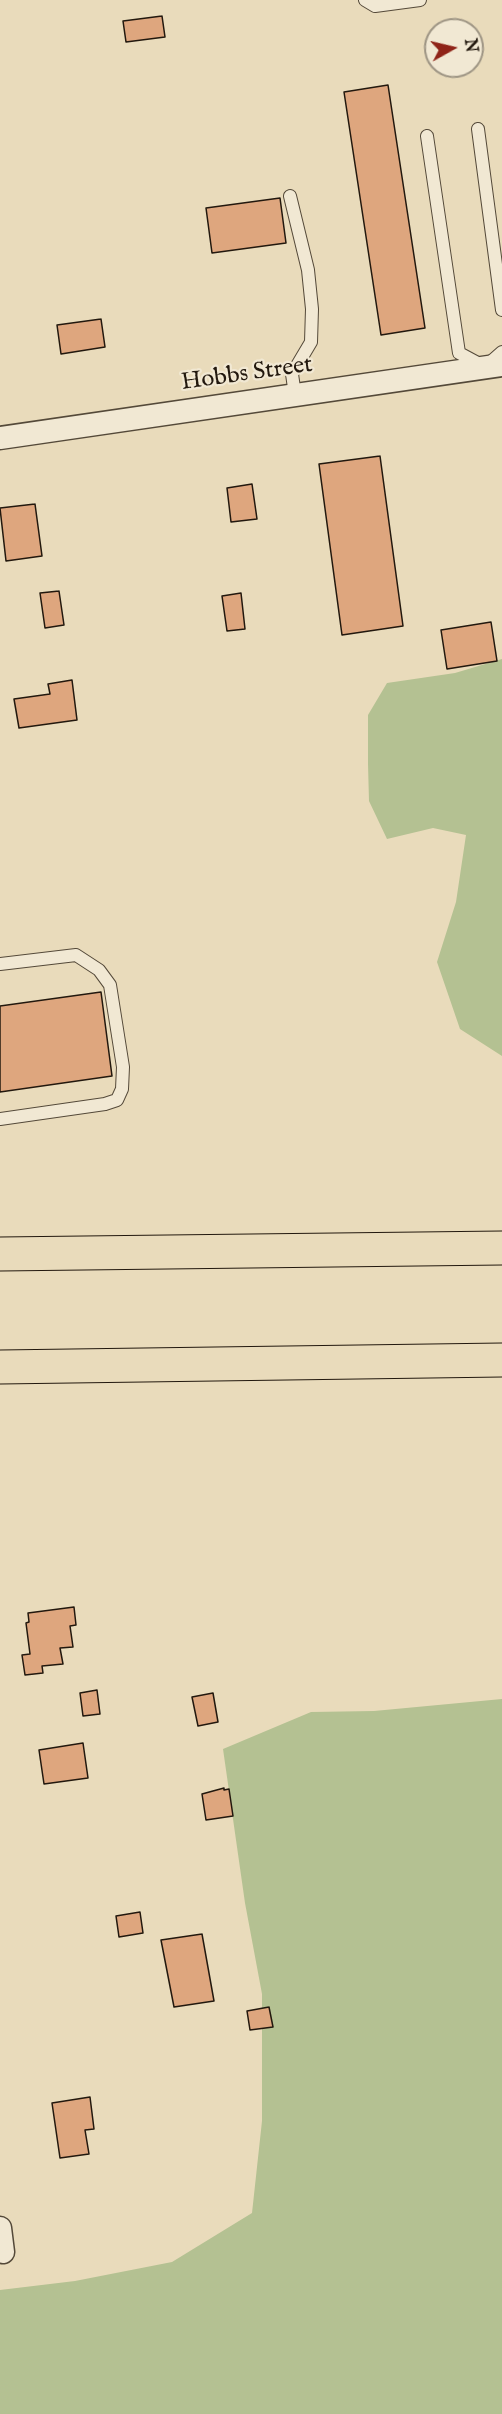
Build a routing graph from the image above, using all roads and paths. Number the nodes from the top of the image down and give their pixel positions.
1 (365, 0) edge
2 (420, 0) edge
3 (478, 129) dead end
4 (428, 136) dead end
5 (290, 196) dead end
6 (502, 310) edge
7 (502, 352) edge
8 (493, 366) edge
9 (295, 395) junction
10 (0, 438) edge
11 (0, 964) edge
12 (0, 1119) edge
13 (502, 1248) edge
14 (0, 1254) edge
15 (502, 1360) edge
16 (0, 1367) edge
17 (0, 2228) edge
18 (3, 2252) dead end

1 - 2 lane
3 - 6 lane
4 - 8 lane
5 - 9 lane
7 - 8 lane
8 - 9 street, Hobbs Street
9 - 10 street, Hobbs Street
11 - 12 lane
13 - 14 highway
15 - 16 highway
17 - 18 street

